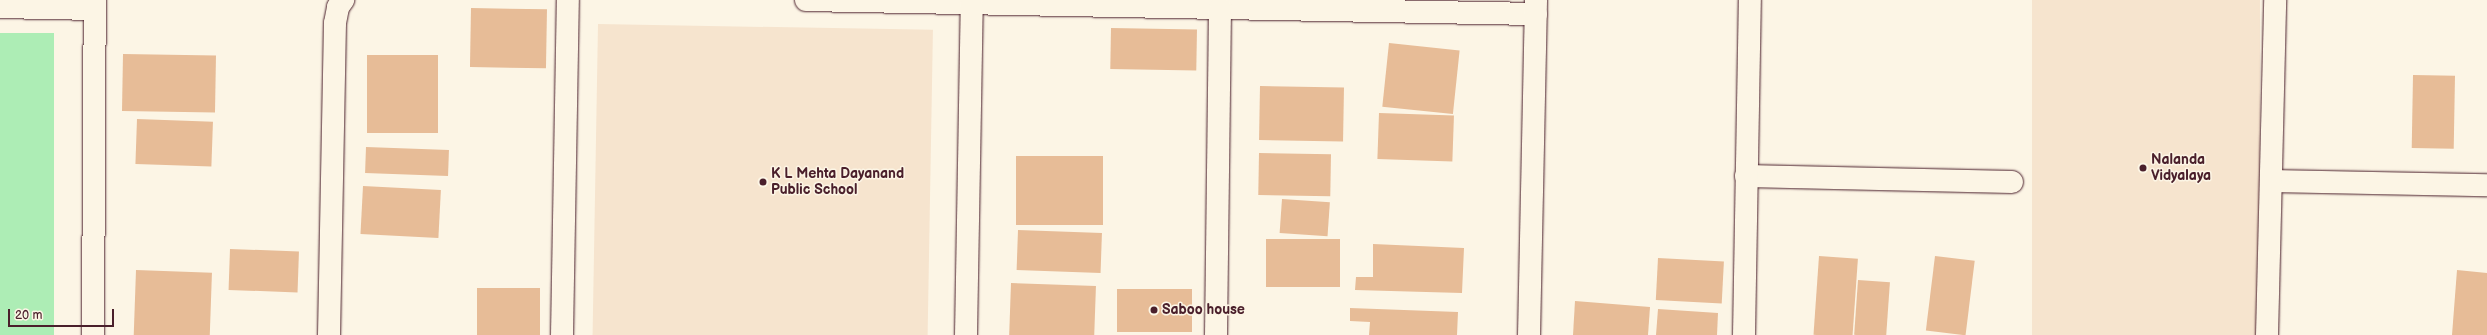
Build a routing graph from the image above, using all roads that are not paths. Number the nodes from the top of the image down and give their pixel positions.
1 (343, 0) edge
2 (568, 0) edge
3 (806, 0) edge
4 (1750, 0) edge
5 (2275, 0) edge
6 (972, 3) junction
7 (95, 4) edge
8 (0, 7) edge
9 (1536, 7) edge
10 (1220, 8) junction
11 (1746, 176) junction
12 (2271, 181) junction
13 (2012, 182) dead end
14 (2487, 185) edge
15 (93, 335) edge
16 (329, 335) edge
17 (562, 335) edge
18 (966, 335) edge
19 (1216, 335) edge
20 (1529, 335) edge
21 (1744, 335) edge
22 (2267, 335) edge

1 - 16 street
2 - 17 street
3 - 6 street
4 - 11 street
5 - 12 street
6 - 10 street
6 - 18 street
7 - 8 street
7 - 15 street
9 - 10 street
9 - 20 street
10 - 19 street
11 - 13 street
11 - 21 street
12 - 14 street
12 - 22 street

